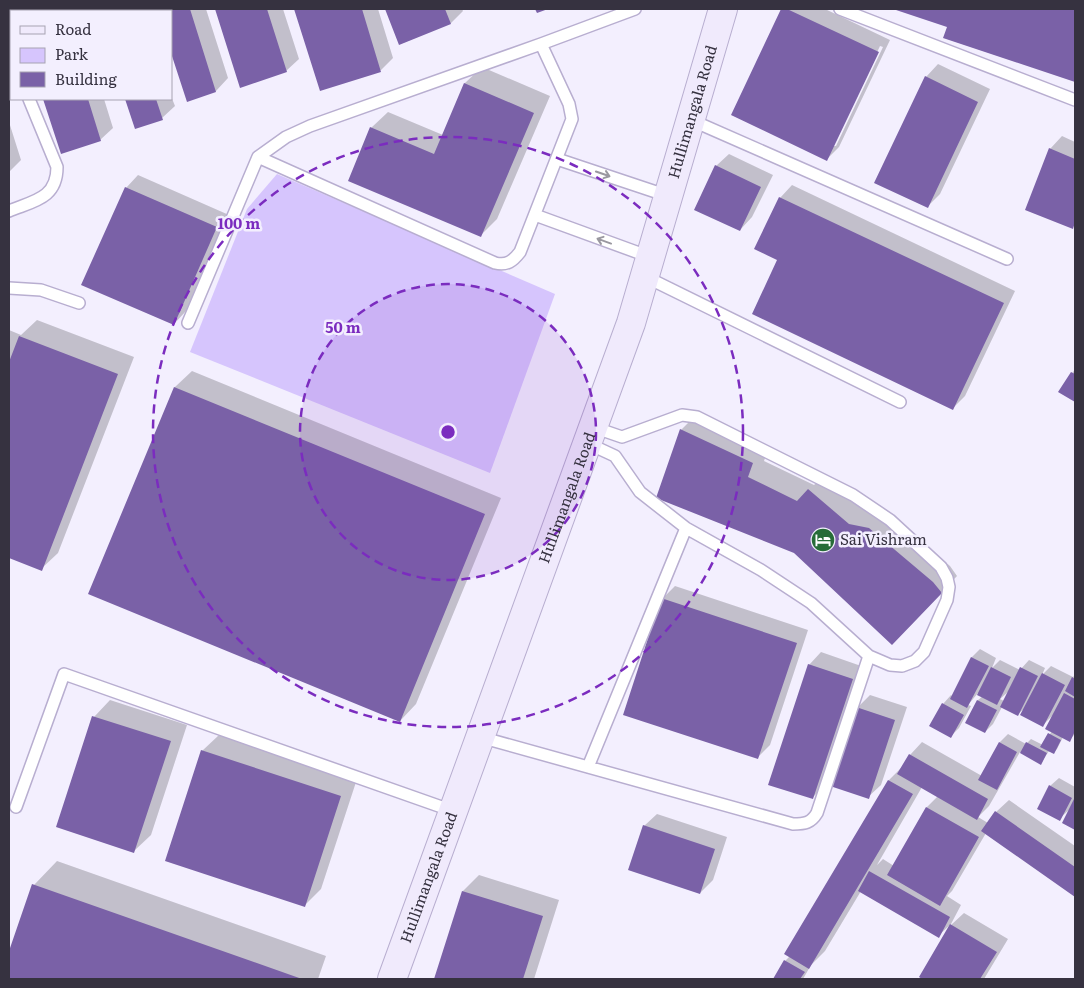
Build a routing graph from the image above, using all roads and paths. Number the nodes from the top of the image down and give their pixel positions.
1 (635, 9) edge
2 (723, 9) edge
3 (840, 9) edge
4 (540, 44) junction
5 (29, 100) edge
6 (1075, 100) edge
7 (690, 120) junction
8 (258, 157) junction
9 (557, 159) junction
10 (668, 196) junction
11 (9, 211) edge
12 (534, 215) junction
13 (1006, 259) dead end
14 (647, 267) junction
15 (9, 288) edge
16 (79, 303) dead end
17 (188, 323) dead end
18 (900, 402) dead end
19 (590, 435) junction
20 (622, 437) junction
21 (615, 456) junction
22 (686, 528) junction
23 (869, 656) junction
24 (480, 737) junction
25 (588, 767) junction
26 (16, 807) dead end
27 (453, 811) junction
28 (392, 979) edge

1 - 4 lane
2 - 7 street, Hullimangala Road
3 - 6 lane
4 - 8 lane
4 - 9 lane
5 - 11 lane
7 - 10 street, Hullimangala Road
7 - 13 lane
8 - 12 lane
8 - 17 lane
9 -> 10 lane
9 - 12 lane
10 - 14 street, Hullimangala Road
14 -> 12 lane
14 - 18 lane
14 - 19 street, Hullimangala Road
15 - 16 lane
19 - 20 lane
19 - 21 lane
19 - 24 street, Hullimangala Road
20 - 21 lane
20 - 23 lane
21 - 22 lane
22 - 23 lane
22 - 25 lane
23 - 25 lane
24 - 25 lane
24 - 27 street, Hullimangala Road
26 - 27 lane
27 - 28 street, Hullimangala Road

